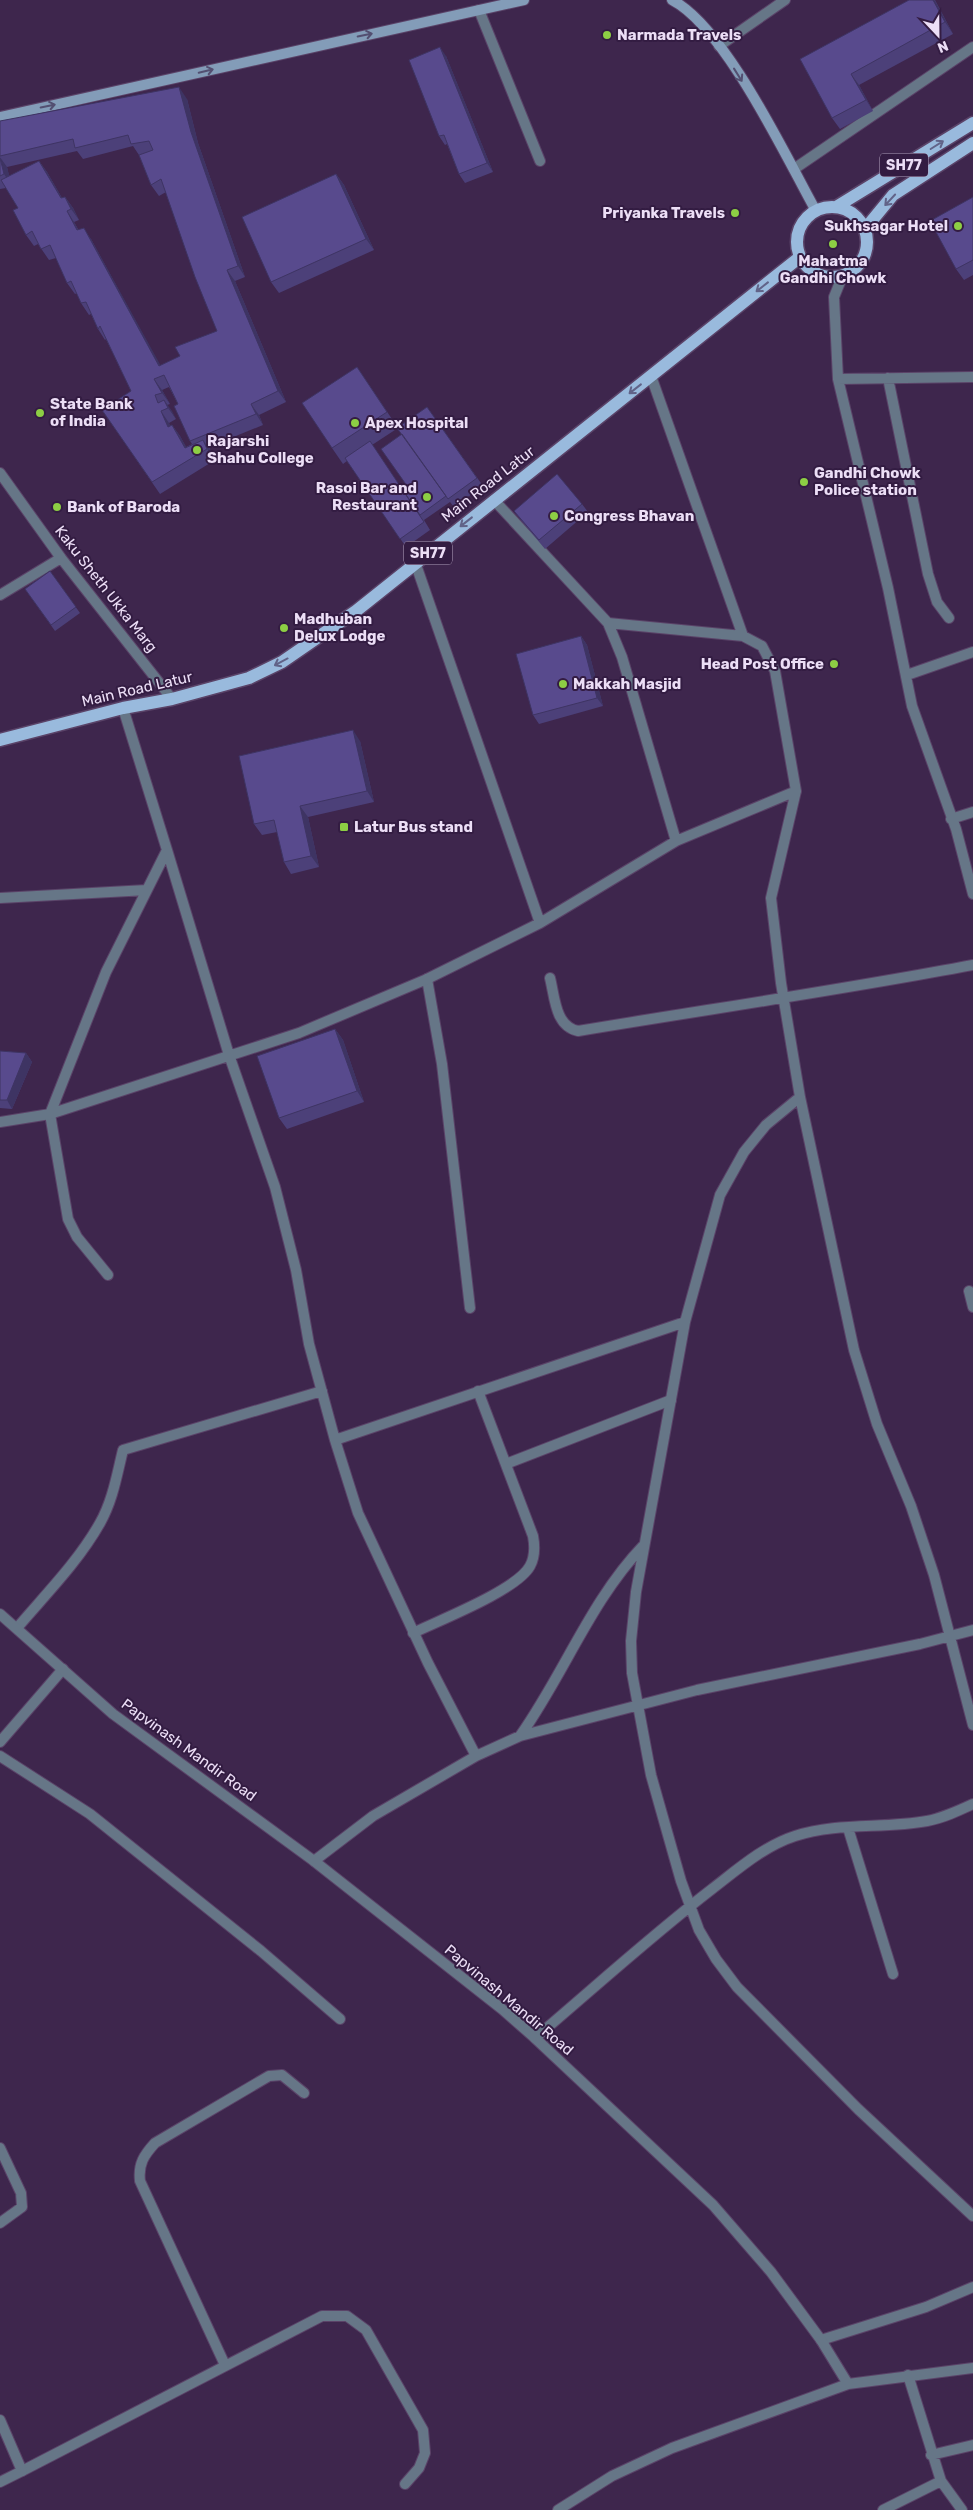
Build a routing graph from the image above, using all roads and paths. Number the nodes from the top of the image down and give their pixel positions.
1 (524, 0) edge
2 (672, 0) edge
3 (786, 0) edge
4 (479, 10) junction
5 (719, 46) junction
6 (973, 47) edge
7 (0, 116) edge
8 (973, 123) edge
9 (973, 143) edge
10 (540, 161) dead end
11 (794, 169) junction
12 (836, 207) junction
13 (816, 211) junction
14 (865, 229) junction
15 (800, 257) junction
16 (843, 275) junction
17 (651, 376) junction
18 (888, 378) junction
19 (973, 378) edge
20 (838, 379) junction
21 (0, 473) edge
22 (494, 500) junction
23 (61, 558) junction
24 (415, 562) junction
25 (0, 595) edge
26 (949, 618) dead end
27 (608, 623) junction
28 (744, 636) junction
29 (973, 652) edge
30 (907, 675) junction
31 (172, 699) junction
32 (123, 708) junction
33 (0, 740) edge
34 (796, 791) junction
35 (973, 812) edge
36 (952, 820) junction
37 (676, 841) junction
38 (167, 850) junction
39 (147, 890) junction
40 (973, 894) edge
41 (0, 898) edge
42 (540, 923) junction
43 (973, 965) edge
44 (550, 978) dead end
45 (427, 980) junction
46 (783, 997) junction
47 (229, 1055) junction
48 (800, 1098) junction
49 (50, 1114) junction
50 (0, 1122) edge
51 (108, 1275) dead end
52 (968, 1292) dead end
53 (973, 1307) edge
54 (470, 1308) dead end
55 (685, 1322) junction
56 (322, 1391) junction
57 (478, 1391) junction
58 (671, 1400) junction
59 (335, 1440) junction
60 (506, 1464) junction
61 (644, 1545) junction
62 (0, 1614) edge
63 (17, 1628) junction
64 (973, 1630) edge
65 (414, 1632) junction
66 (952, 1636) junction
67 (63, 1669) junction
68 (637, 1705) junction
69 (973, 1725) edge
70 (520, 1736) junction
71 (0, 1742) edge
72 (0, 1756) edge
73 (476, 1756) junction
74 (973, 1804) edge
75 (848, 1828) junction
76 (314, 1861) junction
77 (690, 1906) junction
78 (893, 1974) dead end
79 (340, 2019) dead end
80 (535, 2038) junction
81 (304, 2094) dead end
82 (0, 2148) edge
83 (973, 2216) edge
84 (0, 2223) edge
85 (973, 2288) edge
86 (821, 2340) junction
87 (225, 2365) junction
88 (973, 2368) edge
89 (908, 2375) junction
90 (848, 2384) junction
91 (0, 2420) edge
92 (973, 2445) edge
93 (931, 2455) junction
94 (22, 2471) junction
95 (941, 2481) junction
96 (0, 2482) edge
97 (404, 2484) dead end
98 (900, 2507) edge
99 (558, 2510) edge
100 (883, 2510) edge
101 (962, 2510) edge

1 - 4 main road
2 - 5 main road
3 - 5 street
7 -> 4 main road
4 - 10 street
5 -> 11 main road
6 - 11 street
12 -> 8 main road, SH77
9 -> 14 main road, SH77
11 - 13 main road
12 - 13 main road, SH77
12 - 14 main road
13 - 15 main road
14 - 16 main road
15 - 16 main road
15 -> 17 main road, Main Road Latur / SH77
16 - 20 street
17 -> 22 main road, Main Road Latur / SH77
17 - 28 street
18 - 19 street
18 - 20 street
18 - 26 street
20 - 30 street
21 - 23 street, Kaku Sheth Ukka Marg
22 -> 24 main road, Main Road Latur / SH77
22 - 27 street
23 - 25 street
23 - 31 street, Kaku Sheth Ukka Marg
24 -> 31 main road, Main Road Latur / SH77
24 - 42 street
27 - 28 street
27 - 37 street
28 - 34 street
29 - 30 street
30 - 36 street
31 - 32 main road, Main Road Latur / SH77
32 - 33 main road, Main Road Latur / SH77
32 - 38 street
34 - 37 street
34 - 46 street
35 - 36 street
36 - 40 street
37 - 42 street
38 - 39 street
38 - 47 street
39 - 41 street
39 - 49 street
42 - 45 street
43 - 46 street
44 - 46 street
45 - 47 street
45 - 54 street
46 - 48 street
47 - 49 street
47 - 56 street
48 - 55 street
48 - 66 street
49 - 50 street
49 - 51 street
52 - 53 street
55 - 57 street
55 - 58 street
56 - 59 street
56 - 63 street
57 - 59 street
57 - 60 street
58 - 60 street
58 - 61 street
59 - 65 street
60 - 65 street
61 - 68 street
61 - 70 street
62 - 63 street, Papvinash Mandir Road
63 - 67 street, Papvinash Mandir Road
64 - 66 street
65 - 73 street
66 - 68 street
66 - 69 street
67 - 71 street
67 - 76 street, Papvinash Mandir Road
68 - 70 street
68 - 77 street
70 - 73 street
72 - 79 street
73 - 76 street
74 - 75 street
75 - 77 street
75 - 78 street
76 - 80 street, Papvinash Mandir Road
77 - 80 street
77 - 83 street
80 - 86 street, Papvinash Mandir Road
81 - 87 street
82 - 84 street
85 - 86 street
86 - 90 street, Papvinash Mandir Road
87 - 94 street
87 - 97 street
88 - 89 street
89 - 90 street
89 - 93 street
90 - 99 street
91 - 94 street
92 - 93 street
93 - 95 street
94 - 96 street
95 - 98 street
95 - 101 street
98 - 100 street

